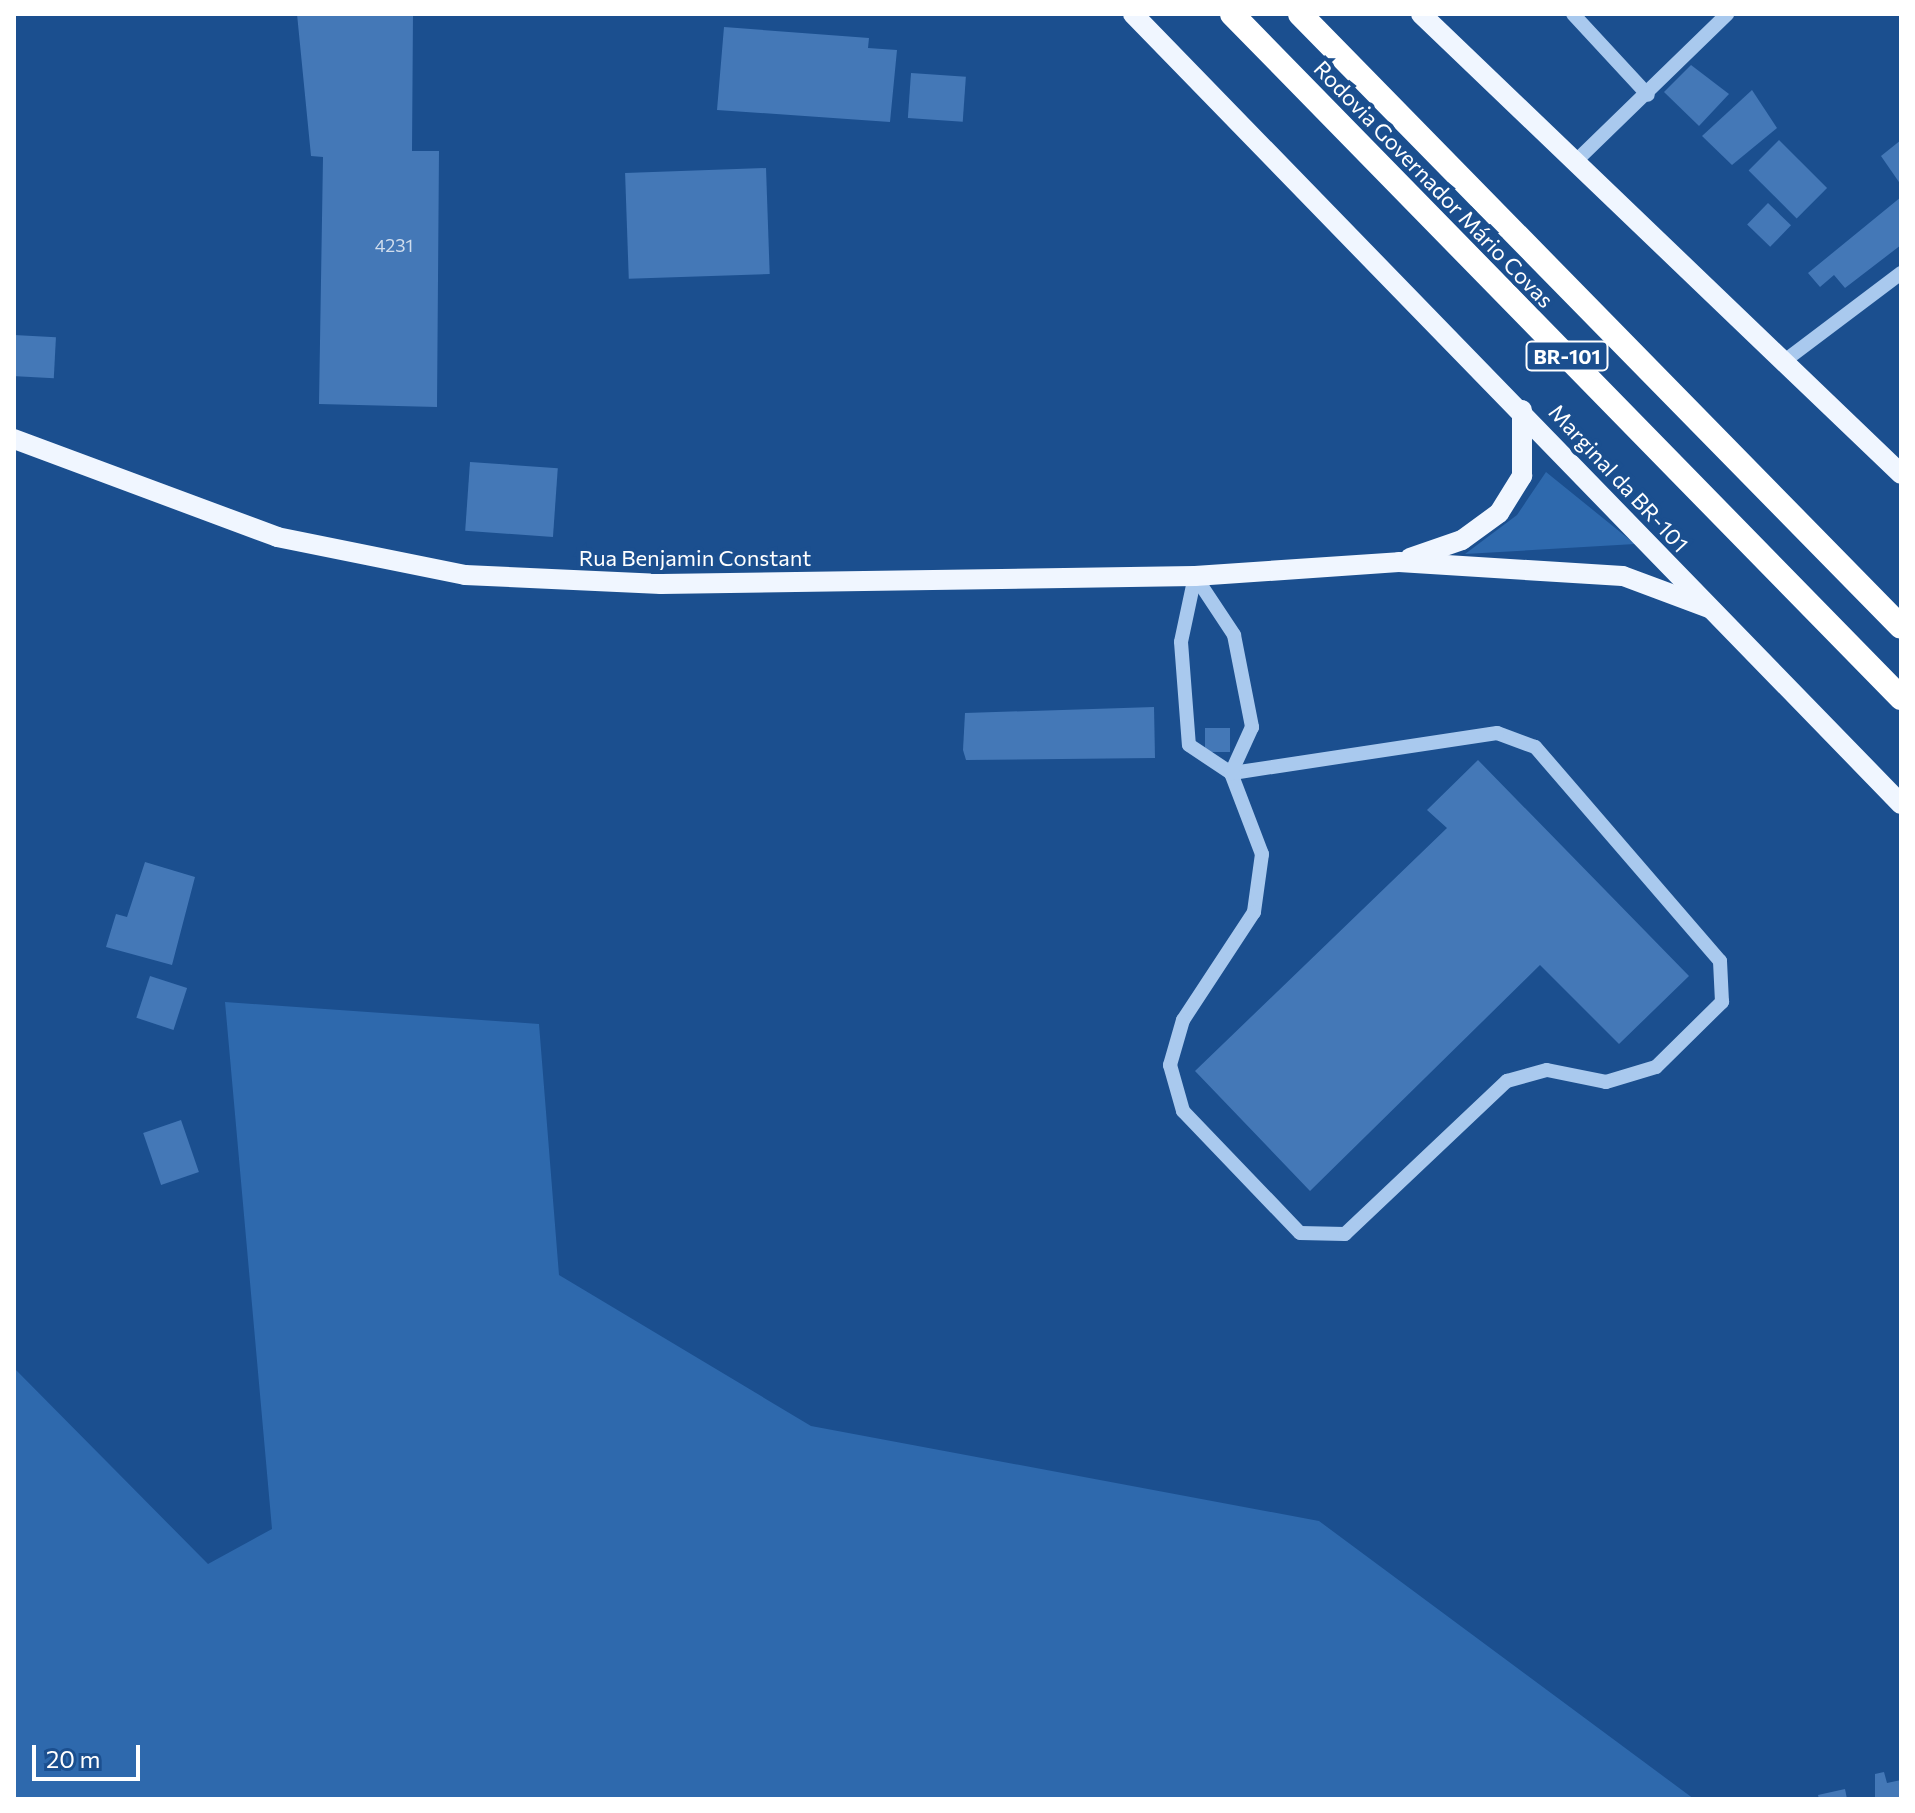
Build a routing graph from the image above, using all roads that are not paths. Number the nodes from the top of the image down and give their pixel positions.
1 (1133, 14) edge
2 (1232, 14) edge
3 (1300, 14) edge
4 (1421, 14) edge
5 (1573, 14) edge
6 (1727, 14) edge
7 (1648, 95) junction
8 (1576, 161) junction
9 (1901, 273) edge
10 (1787, 359) junction
11 (1522, 410) junction
12 (14, 439) edge
13 (1901, 474) edge
14 (1399, 562) junction
15 (1195, 576) junction
16 (1709, 608) junction
17 (1901, 627) edge
18 (1901, 698) edge
19 (1231, 773) junction
20 (1901, 804) edge

1 - 11 main road, Marginal da BR-101
2 - 18 highway, Rodovia Governador Mário Covas / BR-101
3 - 17 highway, Rodovia Governador Mário Covas / BR-101
4 - 8 main road
5 - 7 street
6 - 7 street
7 - 8 street
8 - 10 main road
9 - 10 street
10 - 13 main road
11 - 14 main road, Rua Benjamin Constant
11 - 16 main road, Marginal da BR-101
12 - 15 main road, Rua Benjamin Constant
14 - 15 main road, Rua Benjamin Constant
14 - 16 main road, Rua Benjamin Constant
15 - 19 street
15 - 19 street
16 - 20 main road, Marginal da BR-101
19 - 19 street

